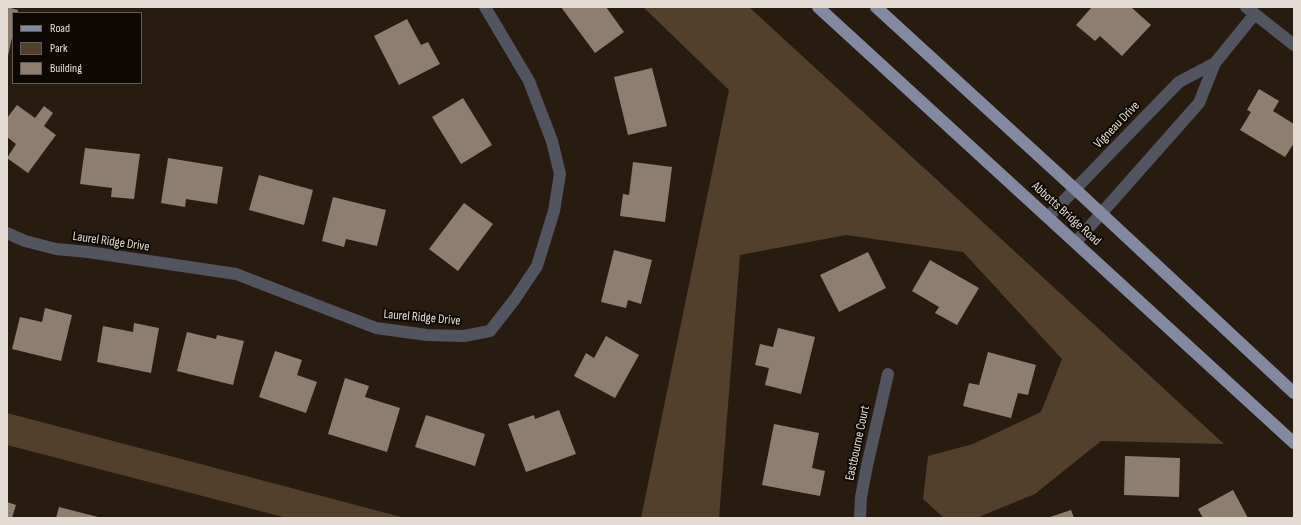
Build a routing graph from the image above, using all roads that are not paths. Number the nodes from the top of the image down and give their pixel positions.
1 (485, 7) edge
2 (818, 7) edge
3 (876, 7) edge
4 (1250, 11) edge
5 (1294, 45) edge
6 (1215, 63) junction
7 (1075, 189) junction
8 (1101, 214) junction
9 (1048, 217) junction
10 (7, 233) edge
11 (1076, 242) junction
12 (888, 374) dead end
13 (1294, 393) edge
14 (1294, 443) edge
15 (860, 518) edge

1 - 10 street, Laurel Ridge Drive
2 - 9 main road, Abbotts Bridge Road
3 - 7 main road, Abbotts Bridge Road
4 - 5 street
4 - 6 street, Vigneau Drive
6 - 7 street, Vigneau Drive
6 - 8 street, Vigneau Drive
7 - 8 main road, Abbotts Bridge Road
7 - 9 street, Vigneau Drive
8 - 11 street, Vigneau Drive
8 - 13 main road, Abbotts Bridge Road
9 - 11 main road, Abbotts Bridge Road
11 - 14 main road, Abbotts Bridge Road
12 - 15 street, Eastbourne Court

